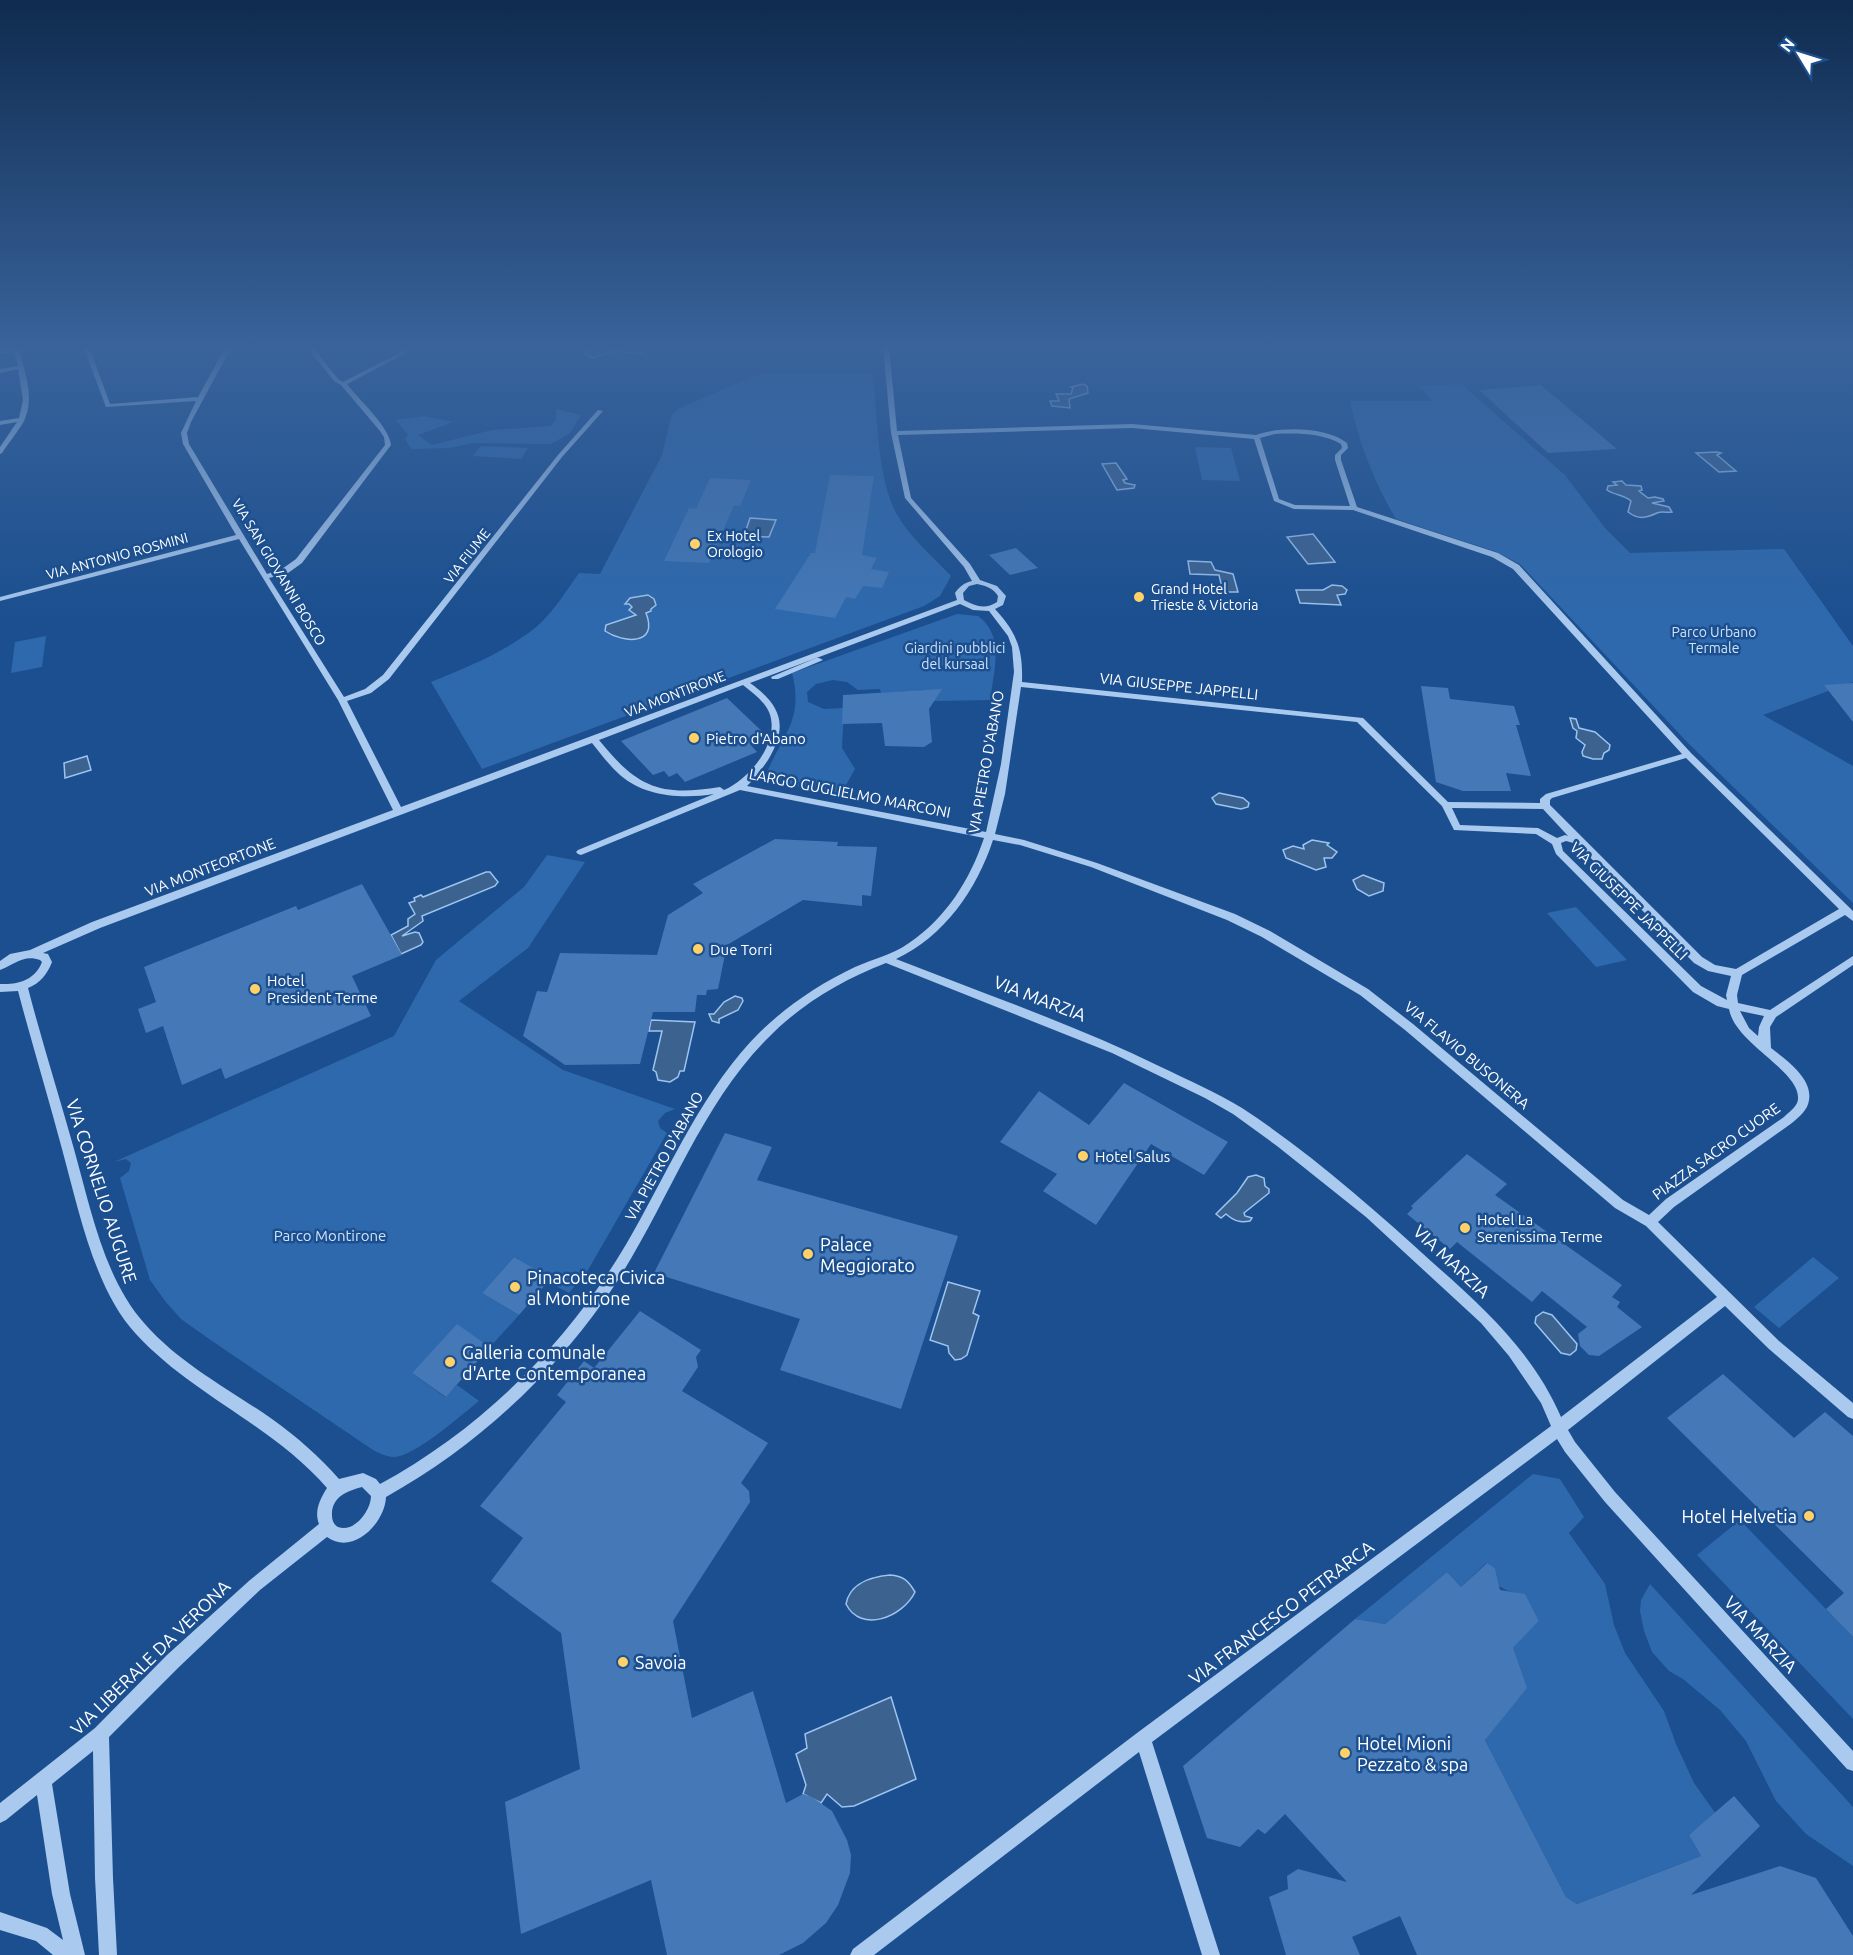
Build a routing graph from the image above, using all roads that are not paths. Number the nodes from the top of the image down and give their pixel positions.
1 (10, 437) edge
2 (185, 437) edge
3 (387, 437) edge
4 (577, 437) edge
5 (895, 437) edge
6 (1257, 437) edge
7 (1330, 437) edge
8 (0, 453) edge
9 (1354, 508) junction
10 (240, 536) junction
11 (265, 578) junction
12 (977, 582) junction
13 (0, 599) edge
14 (963, 602) junction
15 (991, 609) junction
16 (1017, 684) junction
17 (747, 685) junction
18 (342, 700) junction
19 (594, 740) junction
20 (1688, 755) junction
21 (739, 787) junction
22 (1446, 805) junction
23 (1545, 806) junction
24 (399, 812) junction
25 (990, 836) junction
26 (1556, 842) junction
27 (1580, 842) junction
28 (581, 852) dead end
29 (1849, 913) edge
30 (32, 953) junction
31 (886, 959) junction
32 (1853, 960) edge
33 (0, 966) edge
34 (1737, 973) junction
35 (22, 986) junction
36 (0, 988) edge
37 (1731, 1006) junction
38 (1772, 1014) junction
39 (1766, 1051) junction
40 (1650, 1222) junction
41 (1725, 1298) junction
42 (1853, 1413) edge
43 (1559, 1429) junction
44 (338, 1489) junction
45 (378, 1493) junction
46 (327, 1527) junction
47 (101, 1734) junction
48 (1143, 1739) junction
49 (1853, 1763) edge
50 (43, 1781) junction
51 (0, 1814) edge
52 (0, 1921) edge
53 (68, 1955) edge
54 (76, 1955) edge
55 (108, 1955) edge
56 (859, 1955) edge
57 (1211, 1955) edge

1 - 8 street
2 - 10 street, VIA SAN GIOVANNI BOSCO
3 - 11 street
4 - 18 street, VIA FIUME
5 - 12 street
6 - 9 street
7 - 9 street
9 - 20 street
10 - 11 street, VIA SAN GIOVANNI BOSCO
10 - 13 street, VIA ANTONIO ROSMINI
11 - 18 street, VIA SAN GIOVANNI BOSCO
12 - 14 street
12 - 15 street
14 - 15 street
14 - 17 street, VIA MONTIRONE
15 - 16 street, VIA PIETRO D'ABANO
16 - 22 street, VIA GIUSEPPE JAPPELLI
16 - 25 street, VIA PIETRO D'ABANO
17 - 19 street, VIA MONTIRONE
17 - 21 street, LARGO GUGLIELMO MARCONI
18 - 24 street, VIA SAN GIOVANNI BOSCO
19 - 21 street, LARGO GUGLIELMO MARCONI
19 - 24 street, VIA MONTIRONE
20 - 23 street
20 - 29 street
21 - 25 street, LARGO GUGLIELMO MARCONI
21 - 28 street
22 - 23 street
22 - 26 street, VIA GIUSEPPE JAPPELLI
23 - 27 street
24 - 30 street, VIA MONTEORTONE
25 - 31 street, VIA PIETRO D'ABANO
25 - 40 street, VIA FLAVIO BUSONERA
26 - 27 street, VIA GIUSEPPE JAPPELLI
26 - 37 street, VIA GIUSEPPE JAPPELLI
27 - 34 street, VIA GIUSEPPE JAPPELLI
29 - 34 street
30 - 33 street, VIA MONTEORTONE
30 - 35 street
31 - 43 street, VIA MARZIA
31 - 45 street, VIA PIETRO D'ABANO
32 - 38 street
34 - 37 street
35 - 36 street
35 - 44 street, VIA CORNELIO AUGURE
37 - 38 street, VIA GIUSEPPE JAPPELLI
37 - 39 street
38 - 39 street
39 - 40 street, PIAZZA SACRO CUORE
40 - 41 street, VIA FLAVIO BUSONERA
41 - 42 street, VIA FLAVIO BUSONERA
41 - 43 street, VIA FRANCESCO PETRARCA
43 - 48 street, VIA FRANCESCO PETRARCA
43 - 49 street, VIA MARZIA
44 - 45 street
44 - 46 street
45 - 46 street
46 - 47 street, VIA LIBERALE DA VERONA
47 - 50 street, VIA LIBERALE DA VERONA
47 - 55 street
48 - 56 street, VIA FRANCESCO PETRARCA
48 - 57 street
50 - 51 street, VIA LIBERALE DA VERONA
50 - 54 street
52 - 53 street

